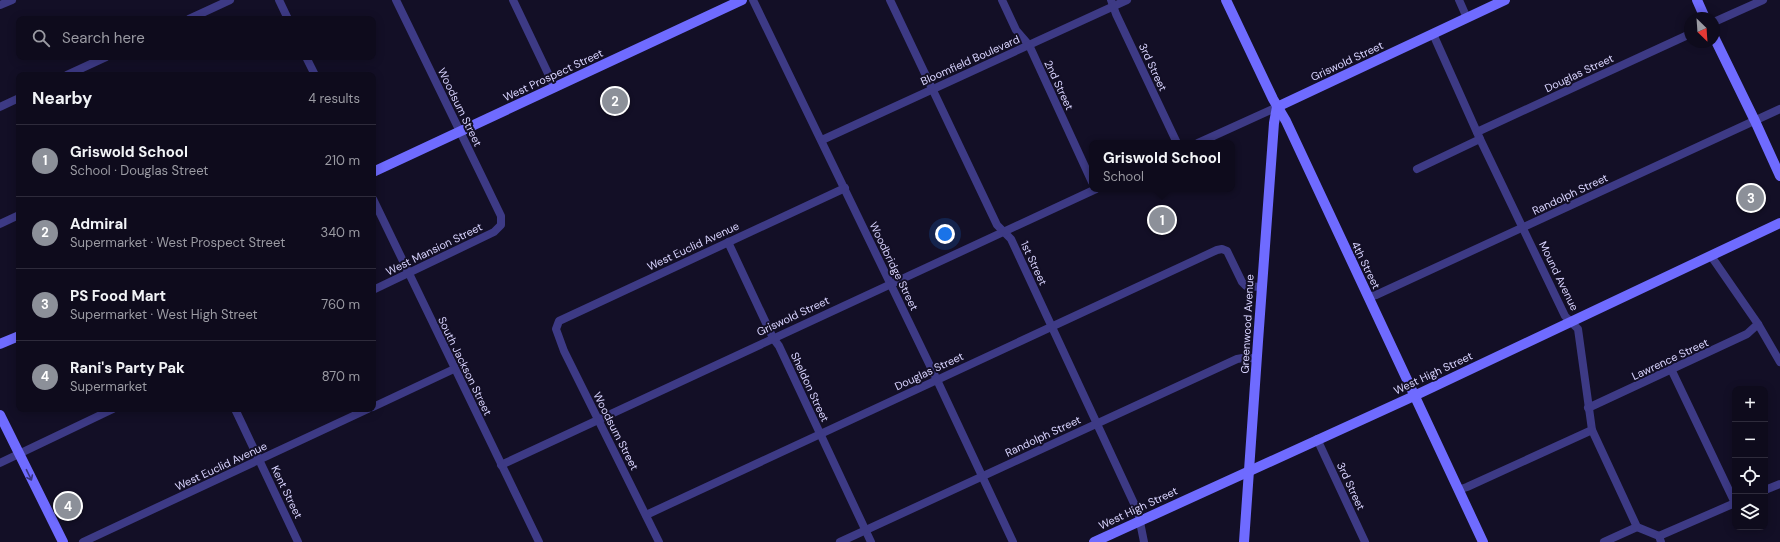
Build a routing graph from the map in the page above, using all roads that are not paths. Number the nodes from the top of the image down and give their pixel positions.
1 (12, 0) edge
2 (230, 0) edge
3 (279, 0) edge
4 (396, 0) edge
5 (513, 0) edge
6 (742, 0) edge
7 (753, 0) edge
8 (890, 0) edge
9 (1002, 0) edge
10 (1127, 0) edge
11 (1226, 0) edge
12 (1459, 0) edge
13 (1505, 0) edge
14 (1697, 0) edge
15 (1763, 0) edge
16 (1112, 3) edge
17 (0, 5) edge
18 (1702, 12) edge
19 (195, 16) edge
20 (287, 16) edge
21 (1467, 18) junction
22 (1720, 19) edge
23 (1433, 34) junction
24 (1684, 37) edge
25 (1028, 45) junction
26 (1719, 48) edge
27 (100, 60) edge
28 (308, 60) edge
29 (75, 72) edge
30 (314, 72) edge
31 (555, 88) junction
32 (933, 89) junction
33 (16, 99) edge
34 (0, 107) edge
35 (1277, 107) junction
36 (1780, 109) edge
37 (1755, 121) junction
38 (459, 131) junction
39 (1478, 135) junction
40 (822, 140) junction
41 (1176, 140) edge
42 (1205, 140) edge
43 (1417, 169) dead end
44 (376, 171) edge
45 (1089, 176) edge
46 (1780, 176) edge
47 (845, 188) junction
48 (1089, 192) edge
49 (376, 205) edge
50 (16, 217) edge
51 (1780, 223) edge
52 (0, 224) edge
53 (501, 224) joint
54 (1523, 228) junction
55 (1004, 232) junction
56 (728, 242) junction
57 (1711, 256) junction
58 (409, 273) junction
59 (891, 284) junction
60 (1261, 287) junction
61 (376, 289) edge
62 (1368, 297) junction
63 (1571, 323) junction
64 (1758, 324) junction
65 (1052, 327) junction
66 (556, 329) joint
67 (16, 337) edge
68 (773, 338) junction
69 (0, 344) edge
70 (1257, 360) junction
71 (1780, 362) edge
72 (454, 369) junction
73 (1672, 370) junction
74 (937, 380) junction
75 (1414, 396) junction
76 (376, 406) edge
77 (1588, 408) junction
78 (107, 412) edge
79 (236, 412) edge
80 (362, 412) edge
81 (0, 415) edge
82 (599, 420) junction
83 (1097, 424) junction
84 (1592, 430) junction
85 (820, 434) junction
86 (1317, 440) junction
87 (19, 453) junction
88 (259, 460) junction
89 (0, 463) edge
90 (501, 465) junction
91 (1249, 470) junction
92 (983, 476) junction
93 (1780, 484) edge
94 (1768, 489) edge
95 (1458, 490) junction
96 (1732, 497) edge
97 (1732, 504) edge
98 (646, 516) junction
99 (1140, 521) junction
100 (1637, 527) junction
101 (866, 530) junction
102 (1660, 539) edge
103 (63, 542) edge
104 (83, 542) edge
105 (298, 542) edge
106 (539, 542) edge
107 (659, 542) edge
108 (840, 542) edge
109 (871, 542) edge
110 (1013, 542) edge
111 (1094, 542) edge
112 (1144, 542) edge
113 (1244, 542) edge
114 (1365, 542) edge
115 (1483, 542) edge
116 (1604, 542) edge

1 - 17 street
2 - 19 street
3 - 20 street
4 - 38 street, Woodsum Street
5 - 31 street
6 - 31 street, West Prospect Street
7 - 40 street, Woodbridge Street
8 - 32 street, 1st Street
9 - 25 street, 2nd Street
10 - 16 street, Bloomfield Boulevard
11 - 35 street, 4th Street
12 - 21 street
13 - 21 street, Griswold Street
14 - 18 street
15 - 22 street
16 - 25 street, Bloomfield Boulevard
16 - 41 street, 3rd Street
21 - 23 street, Griswold Street
23 - 35 street, Griswold Street
23 - 39 street, Mound Avenue
24 - 39 street, Douglas Street
25 - 32 street, Bloomfield Boulevard
25 - 45 street, 2nd Street
26 - 37 street
27 - 29 street
28 - 30 street
31 - 38 street, West Prospect Street
32 - 40 street, Bloomfield Boulevard
32 - 55 street, 1st Street
33 - 34 street
35 - 42 street, Griswold Street
35 - 60 street, Greenwood Avenue
35 - 62 street, 4th Street
36 - 37 street, Randolph Street
37 - 46 street
37 - 54 street, Randolph Street
38 - 44 street, West Prospect Street
38 - 53 street, Woodsum Street
39 - 43 street, Douglas Street
39 - 54 street, Mound Avenue
40 - 47 street, Woodbridge Street
47 - 56 street, West Euclid Avenue
47 - 59 street, Woodbridge Street
48 - 55 street, Griswold Street
49 - 58 street, South Jackson Street
50 - 52 street
51 - 57 street, West High Street
53 - 58 street, West Mansion Street
54 - 62 street, Randolph Street
54 - 63 street, Mound Avenue
55 - 59 street, Griswold Street
55 - 65 street, 1st Street
56 - 66 street, West Euclid Avenue
56 - 68 street, Sheldon Street
57 - 63 street, West High Street
57 - 64 street
58 - 61 street, West Mansion Street
58 - 72 street, South Jackson Street
59 - 68 street, Griswold Street
59 - 74 street, Woodbridge Street
60 - 65 street, Douglas Street
60 - 70 street, Greenwood Avenue
62 - 75 street, 4th Street
63 - 75 street, West High Street
63 - 77 street, Mound Avenue
64 - 71 street
64 - 73 street, Lawrence Street
65 - 74 street, Douglas Street
65 - 83 street, 1st Street
66 - 82 street, Woodsum Street
67 - 69 street
68 - 82 street, Griswold Street
68 - 85 street, Sheldon Street
70 - 83 street, Randolph Street
70 - 91 street, Greenwood Avenue
72 - 76 street
72 - 90 street, South Jackson Street
73 - 77 street, Lawrence Street
73 - 96 street
74 - 85 street, Douglas Street
74 - 92 street, Woodbridge Street
75 - 86 street, West High Street
75 - 95 street, 4th Street
77 - 84 street, Mound Avenue
78 - 87 street
79 - 88 street, Kent Street
80 - 88 street, West Euclid Avenue
81 - 87 street
82 - 90 street, Griswold Street
82 - 98 street, Woodsum Street
83 - 92 street, Randolph Street
83 - 99 street, 1st Street
84 - 95 street
84 - 100 street, Mound Avenue
85 - 98 street, Douglas Street
85 - 101 street, Sheldon Street
86 - 91 street, West High Street
86 - 114 street, 3rd Street
87 - 89 street
87 -> 103 street
88 - 104 street, West Euclid Avenue
88 - 105 street, Kent Street
90 - 106 street, South Jackson Street
91 - 99 street, West High Street
91 - 113 street, Greenwood Avenue
92 - 101 street, Randolph Street
92 - 110 street, Woodbridge Street
93 - 94 street
95 - 115 street, 4th Street
97 - 102 street
98 - 107 street, Woodsum Street
99 - 111 street, West High Street
99 - 112 street, 1st Street
100 - 102 street
100 - 116 street
101 - 108 street, Randolph Street
101 - 109 street, Sheldon Street

